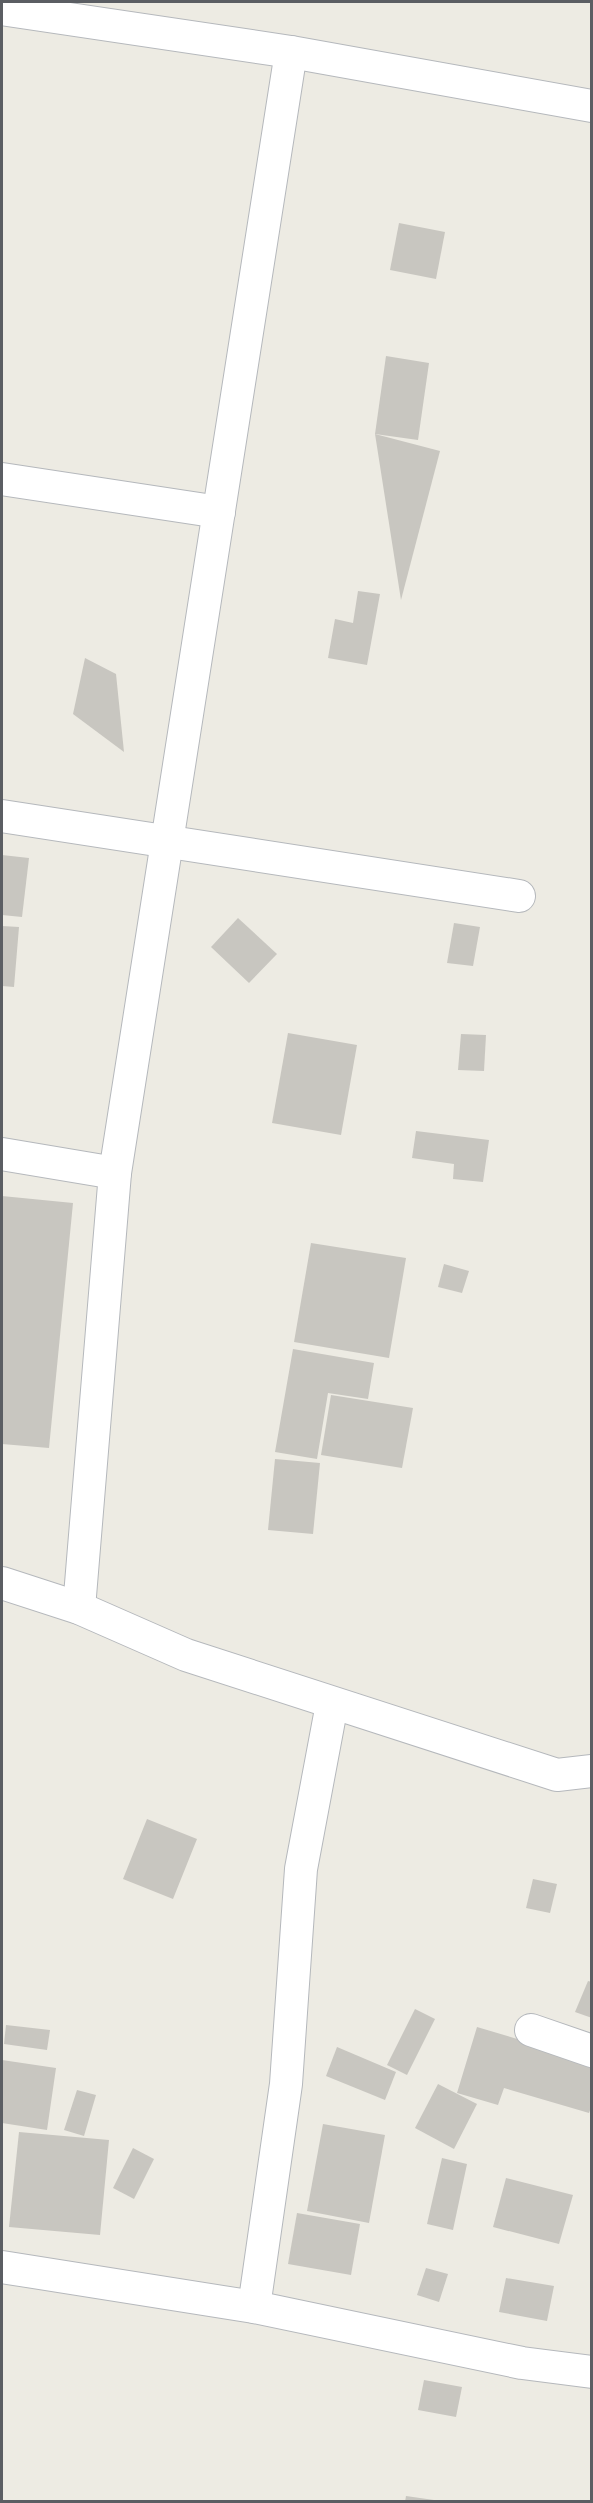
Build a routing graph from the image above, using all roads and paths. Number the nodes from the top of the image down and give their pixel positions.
1 (2, 9) edge
2 (291, 52) junction
3 (591, 106) edge
4 (2, 479) edge
5 (219, 512) junction
6 (2, 816) edge
7 (167, 842) junction
8 (519, 896) dead end
9 (2, 1154) edge
10 (115, 1173) junction
11 (2, 1583) edge
12 (79, 1608) junction
13 (332, 1704) junction
14 (591, 1771) edge
15 (531, 2030) dead end
16 (591, 2051) edge
17 (2, 2267) edge
18 (254, 2307) junction
19 (591, 2372) edge

1 - 2 street
2 - 3 street
2 - 5 street
4 - 5 street
5 - 7 street
6 - 7 street
7 - 8 street
7 - 10 street
9 - 10 street
10 - 12 street
11 - 12 street
12 - 13 street
13 - 14 street
13 - 18 street
15 - 16 street
17 - 18 street
18 - 19 street

